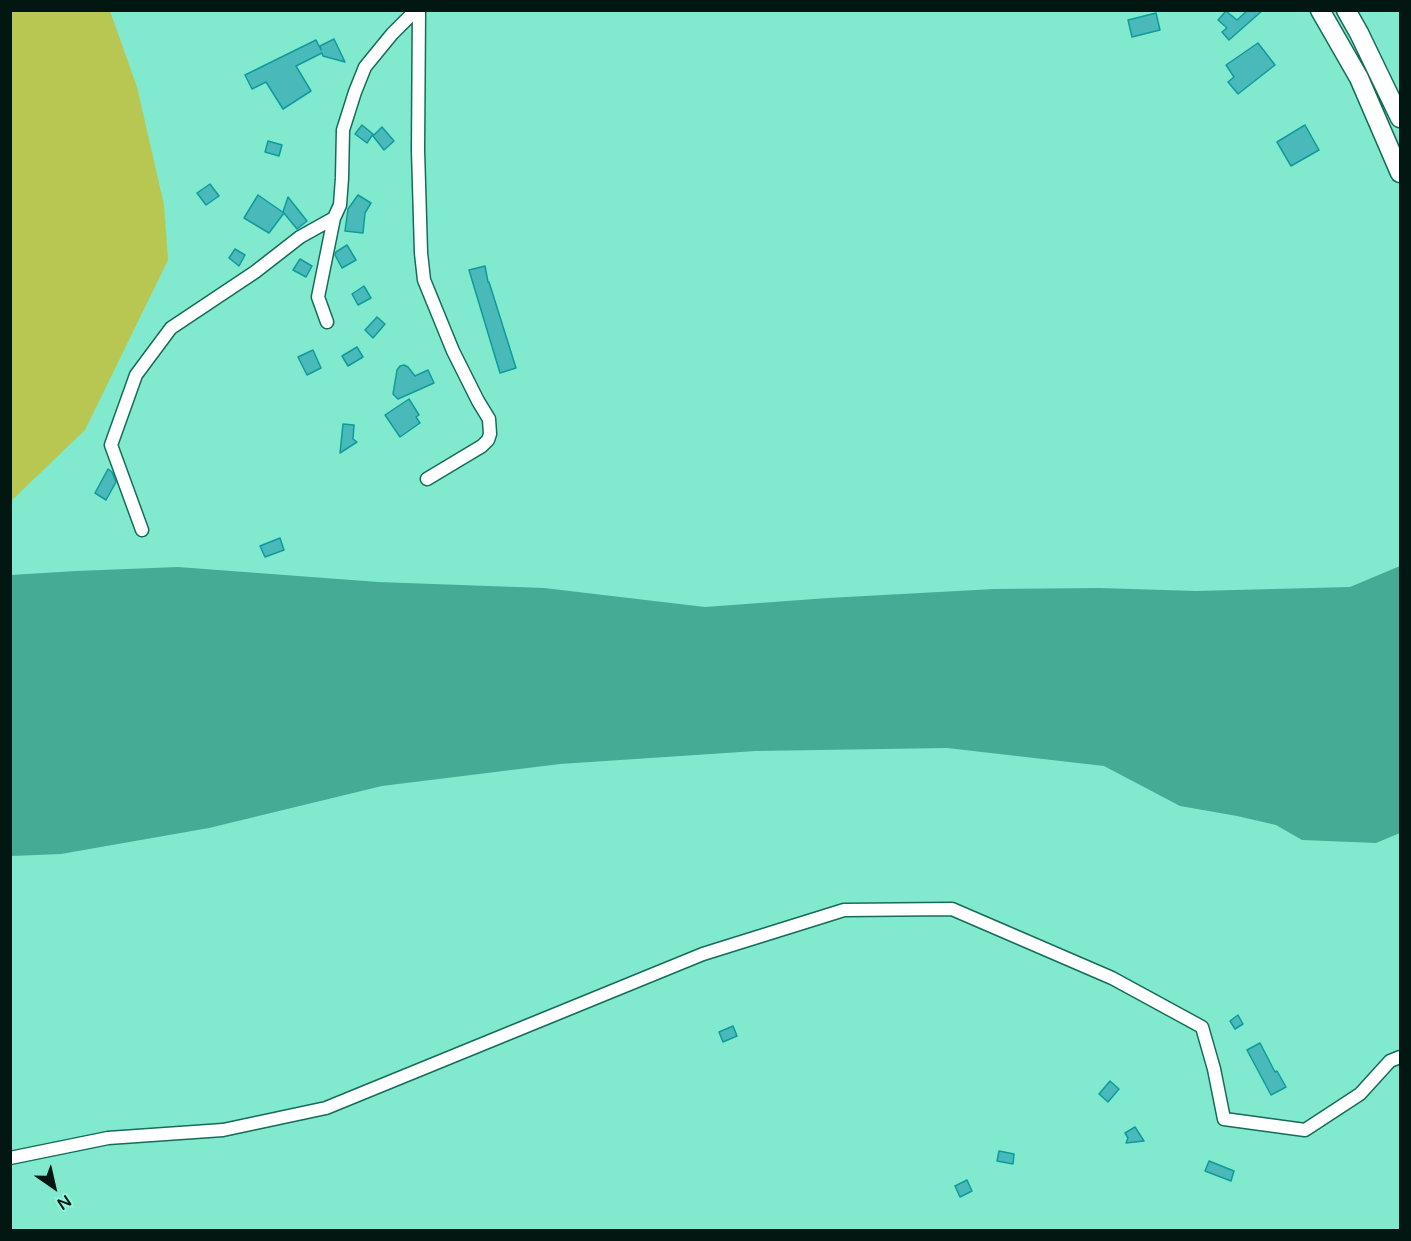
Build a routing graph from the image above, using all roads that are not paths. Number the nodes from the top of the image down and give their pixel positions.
1 (418, 10) edge
2 (1320, 10) edge
3 (1346, 10) edge
4 (1401, 117) edge
5 (1401, 173) edge
6 (334, 218) junction
7 (327, 322) dead end
8 (427, 478) dead end
9 (142, 530) dead end
10 (1401, 1057) edge
11 (10, 1158) edge

1 - 6 street
1 - 8 street
2 - 5 main road
3 - 4 main road
6 - 7 street
6 - 9 street
10 - 11 street

